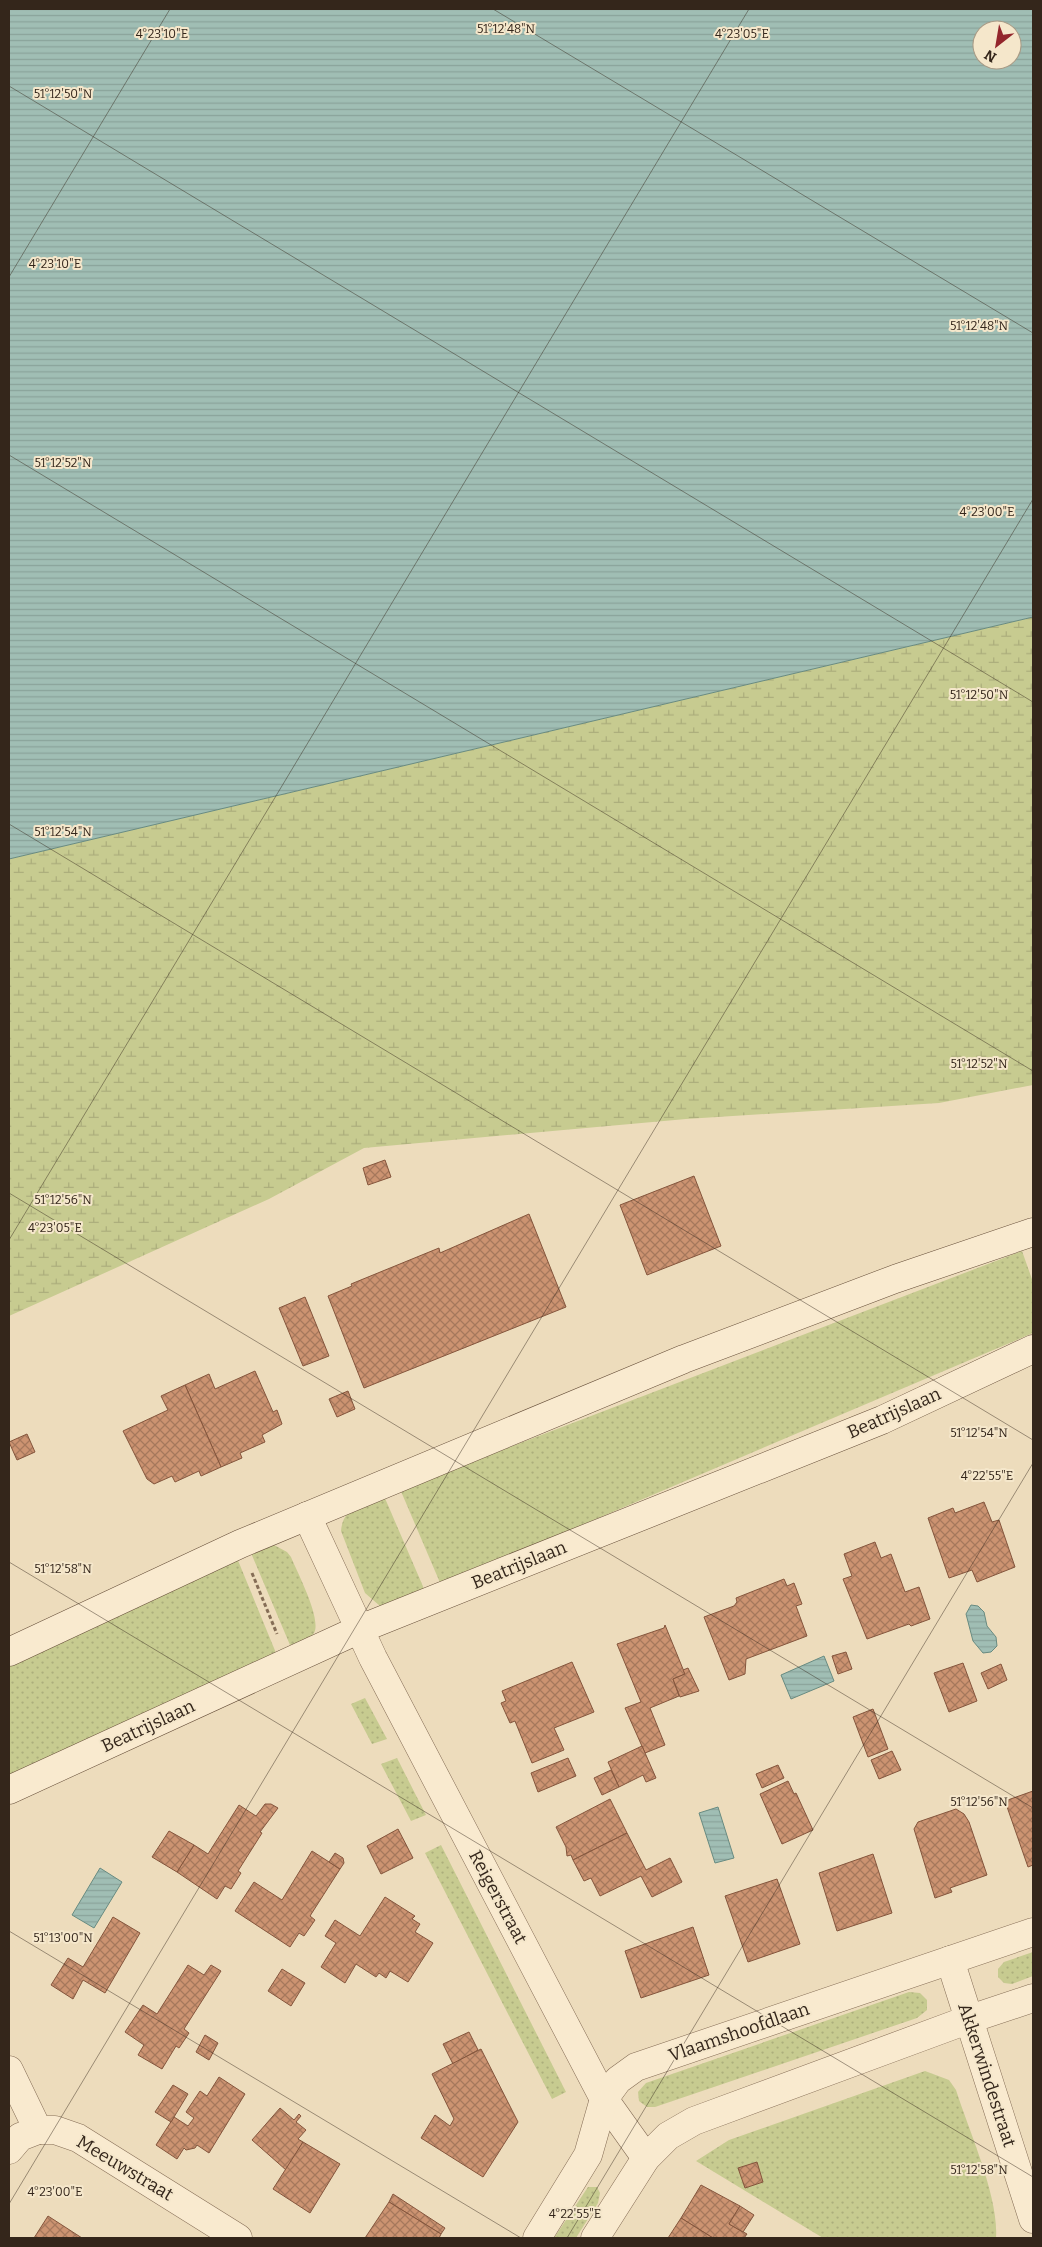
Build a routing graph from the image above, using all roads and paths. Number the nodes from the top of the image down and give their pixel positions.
1 (1033, 1232) edge
2 (1033, 1349) edge
3 (307, 1516) junction
4 (240, 1544) junction
5 (360, 1629) junction
6 (9, 1652) edge
7 (288, 1661) junction
8 (9, 1790) edge
9 (1033, 1932) edge
10 (950, 1960) junction
11 (1033, 1998) edge
12 (970, 2019) junction
13 (9, 2070) edge
14 (604, 2099) junction
15 (38, 2130) junction
16 (9, 2150) edge
17 (646, 2158) junction
18 (1033, 2219) edge
19 (238, 2238) edge
20 (537, 2238) edge
21 (596, 2238) edge

1 - 3 street
2 - 5 street, Beatrijslaan
3 - 4 street
3 - 5 street, Reigerstraat
4 - 6 street
4 - 7 path
5 - 7 street, Beatrijslaan
5 - 14 street, Reigerstraat
7 - 8 street, Beatrijslaan
9 - 10 street, Vlaamshoofdlaan
10 - 12 street, Akkerwindestraat
10 - 14 street, Vlaamshoofdlaan
11 - 12 street
12 - 17 street
12 - 18 street, Akkerwindestraat
13 - 15 street
14 - 17 street, Reigerstraat
14 - 20 street, Vlaamshoofdlaan
15 - 16 street
15 - 19 street, Meeuwstraat
17 - 21 street

